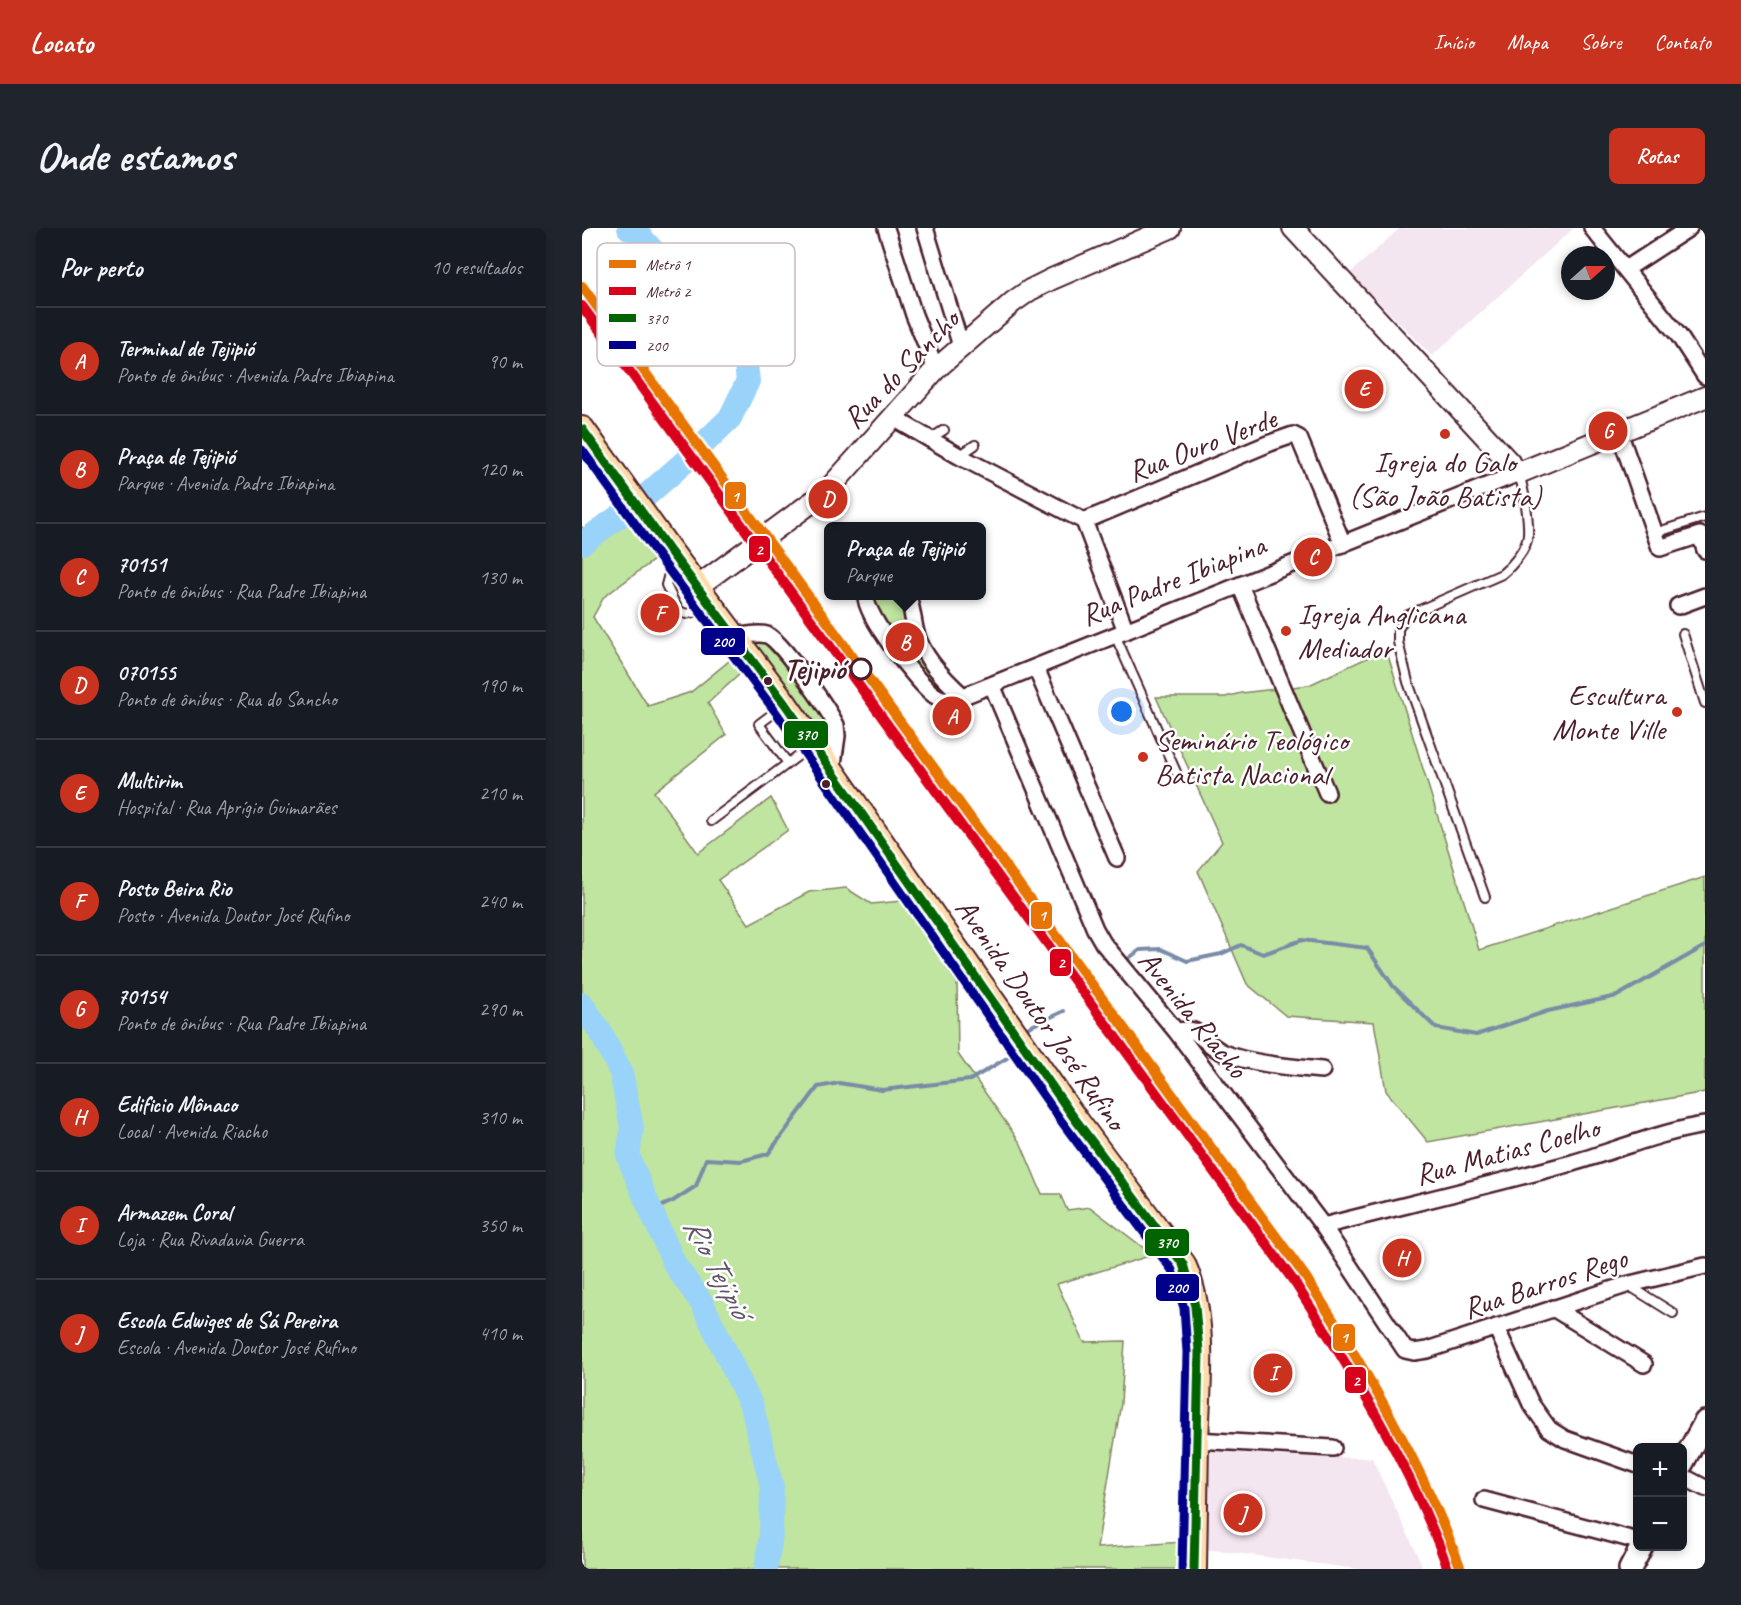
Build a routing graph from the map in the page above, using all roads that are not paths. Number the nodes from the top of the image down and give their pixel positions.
1 (886, 228) edge
2 (925, 228) edge
3 (1170, 228) edge
4 (1293, 228) edge
5 (1592, 228) edge
6 (1689, 228) edge
7 (1626, 269) junction
8 (961, 346) junction
9 (936, 369) junction
10 (1705, 376) edge
11 (1705, 397) edge
12 (892, 417) junction
13 (582, 429) edge
14 (944, 430) dead end
15 (1619, 432) junction
16 (929, 440) junction
17 (975, 445) dead end
18 (959, 456) junction
19 (1519, 472) junction
20 (1705, 517) edge
21 (1084, 521) junction
22 (1655, 533) junction
23 (1343, 544) junction
24 (1705, 550) edge
25 (674, 557) junction
26 (1240, 585) junction
27 (697, 587) junction
28 (1705, 596) edge
29 (865, 600) edge
30 (909, 600) edge
31 (1678, 606) dead end
32 (712, 608) junction
33 (1121, 633) junction
34 (1683, 634) dead end
35 (734, 637) junction
36 (1036, 668) junction
37 (992, 686) junction
38 (964, 697) junction
39 (1705, 703) edge
40 (785, 704) junction
41 (813, 745) junction
42 (787, 762) junction
43 (832, 771) junction
44 (1176, 772) dead end
45 (1327, 793) dead end
46 (711, 821) dead end
47 (1117, 858) dead end
48 (1485, 897) dead end
49 (1176, 1031) junction
50 (1322, 1070) dead end
51 (1705, 1125) edge
52 (1323, 1226) junction
53 (1705, 1266) edge
54 (1626, 1285) junction
55 (1553, 1308) junction
56 (1673, 1313) dead end
57 (1496, 1327) junction
58 (1403, 1348) joint
59 (1644, 1364) dead end
60 (1705, 1422) edge
61 (1196, 1440) junction
62 (1333, 1448) dead end
63 (1687, 1456) edge
64 (1633, 1463) edge
65 (1687, 1478) edge
66 (1705, 1488) edge
67 (1484, 1500) dead end
68 (1633, 1540) edge
69 (1639, 1551) edge
70 (1194, 1569) edge
71 (1630, 1569) edge

1 - 9 street
2 - 8 street
3 - 8 street, Rua do Sancho
4 - 19 street
5 - 7 street
6 - 7 street
7 - 10 street
8 - 9 street, Rua do Sancho
9 - 12 street, Rua do Sancho
11 - 15 street, Rua Padre Ibiapina
12 - 16 street
12 - 27 street, Rua do Sancho
13 - 25 main road, Avenida Doutor José Rufino
14 - 16 lane
15 - 19 street, Rua Padre Ibiapina
15 - 22 street
16 - 18 street
17 - 18 lane
18 - 21 street
19 - 23 street, Rua Padre Ibiapina
19 - 48 lane
20 - 22 lane
21 - 23 street, Rua Ouro Verde
21 - 33 street
22 - 24 street
23 - 26 street, Rua Padre Ibiapina
25 - 27 main road, Avenida Doutor José Rufino
25 - 32 lane
26 - 33 street, Rua Padre Ibiapina
26 - 45 street
27 - 32 main road, Avenida Doutor José Rufino
28 - 31 street
29 - 38 street
30 - 38 street
32 - 35 main road, Avenida Doutor José Rufino
33 - 36 street, Rua Padre Ibiapina
33 - 44 lane
34 - 39 lane
35 - 40 main road, Avenida Doutor José Rufino
35 - 43 street
36 - 37 street, Rua Padre Ibiapina
36 - 47 street
37 - 38 street, Rua Padre Ibiapina
37 - 49 street, Avenida Riacho
40 - 41 main road, Avenida Doutor José Rufino
40 - 42 lane
41 - 42 lane
41 - 43 main road, Avenida Doutor José Rufino
42 - 46 lane
43 - 61 main road, Avenida Doutor José Rufino
49 - 50 street
49 - 52 street, Avenida Riacho
51 - 52 street, Rua Matias Coelho
52 - 58 street, Avenida Riacho
53 - 54 street, Rua Barros Rego
54 - 55 street, Rua Barros Rego
54 - 56 lane
55 - 57 street, Rua Barros Rego
55 - 59 street
57 - 58 street, Rua Barros Rego
57 - 64 street
60 - 63 main road
61 - 62 street
61 - 70 main road, Avenida Doutor José Rufino
65 - 66 street
67 - 68 street
69 - 71 main road

